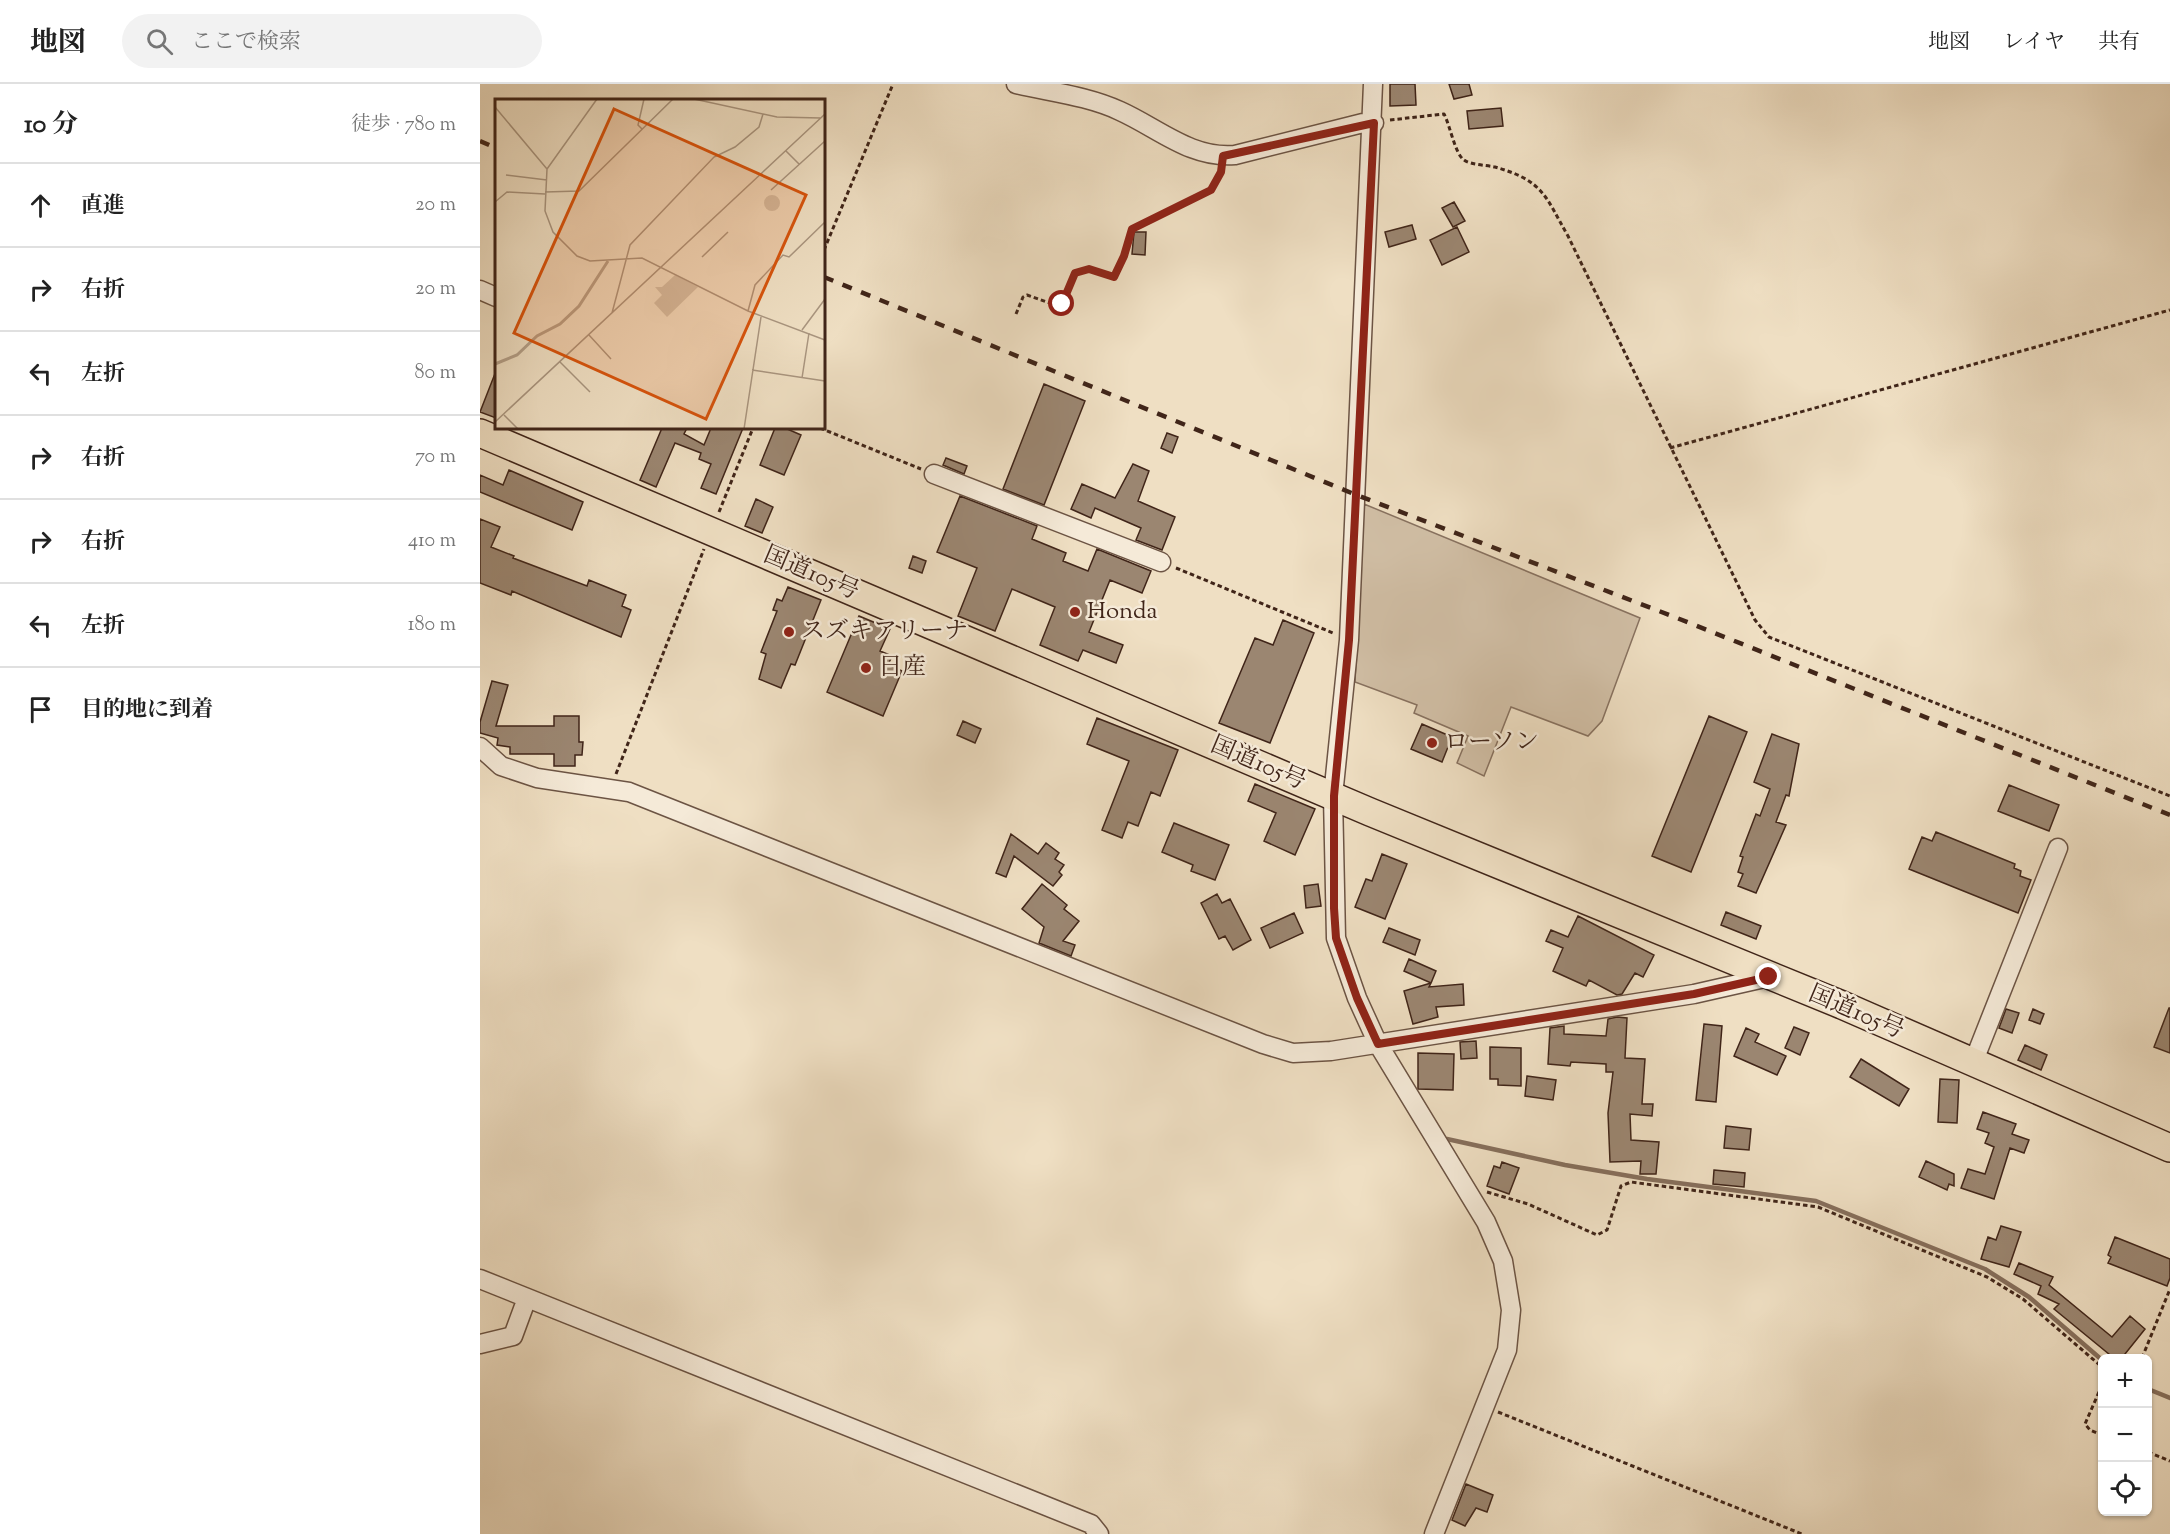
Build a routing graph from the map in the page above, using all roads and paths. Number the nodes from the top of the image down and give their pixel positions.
1 (893, 84) edge
2 (1016, 84) edge
3 (1374, 84) edge
4 (1374, 123) junction
5 (1223, 156) junction
6 (825, 248) edge
7 (480, 290) edge
8 (495, 297) edge
9 (2170, 310) edge
10 (1016, 314) dead end
11 (753, 429) edge
12 (822, 429) edge
13 (480, 433) edge
14 (1670, 448) junction
15 (934, 474) joint
16 (711, 532) junction
17 (1161, 562) joint
18 (1349, 640) junction
19 (480, 747) edge
20 (610, 787) junction
21 (1334, 796) junction
22 (2170, 796) edge
23 (2058, 848) dead end
24 (1769, 977) junction
25 (1378, 1044) junction
26 (1973, 1063) junction
27 (2170, 1148) edge
28 (1472, 1198) junction
29 (480, 1280) edge
30 (2170, 1289) edge
31 (527, 1298) junction
32 (480, 1344) edge
33 (2144, 1354) edge
34 (2098, 1363) edge
35 (2098, 1396) edge
36 (1485, 1407) junction
37 (2098, 1433) edge
38 (2152, 1454) edge
39 (2170, 1461) edge
40 (1099, 1534) edge
41 (1434, 1534) edge
42 (1803, 1534) edge

1 - 6 path
2 - 5 street
3 - 4 street
4 - 5 street
4 - 14 path
4 - 18 street
5 - 10 path
7 - 8 street
9 - 14 path
11 - 16 path
12 - 15 path
13 - 16 highway, 国道105号
14 - 22 path
15 - 17 street
16 - 20 path
16 - 21 highway, 国道105号
17 - 18 path
18 - 21 street
19 - 20 street
20 - 25 street
21 - 24 highway, 国道105号
21 - 25 street
23 - 26 street
24 - 25 street
24 - 26 highway, 国道105号
25 - 28 street
26 - 27 highway, 国道105号
28 - 34 path
28 - 36 street
29 - 31 street
30 - 33 path
31 - 32 street
31 - 40 street
35 - 37 path
36 - 41 street
36 - 42 path
38 - 39 path

